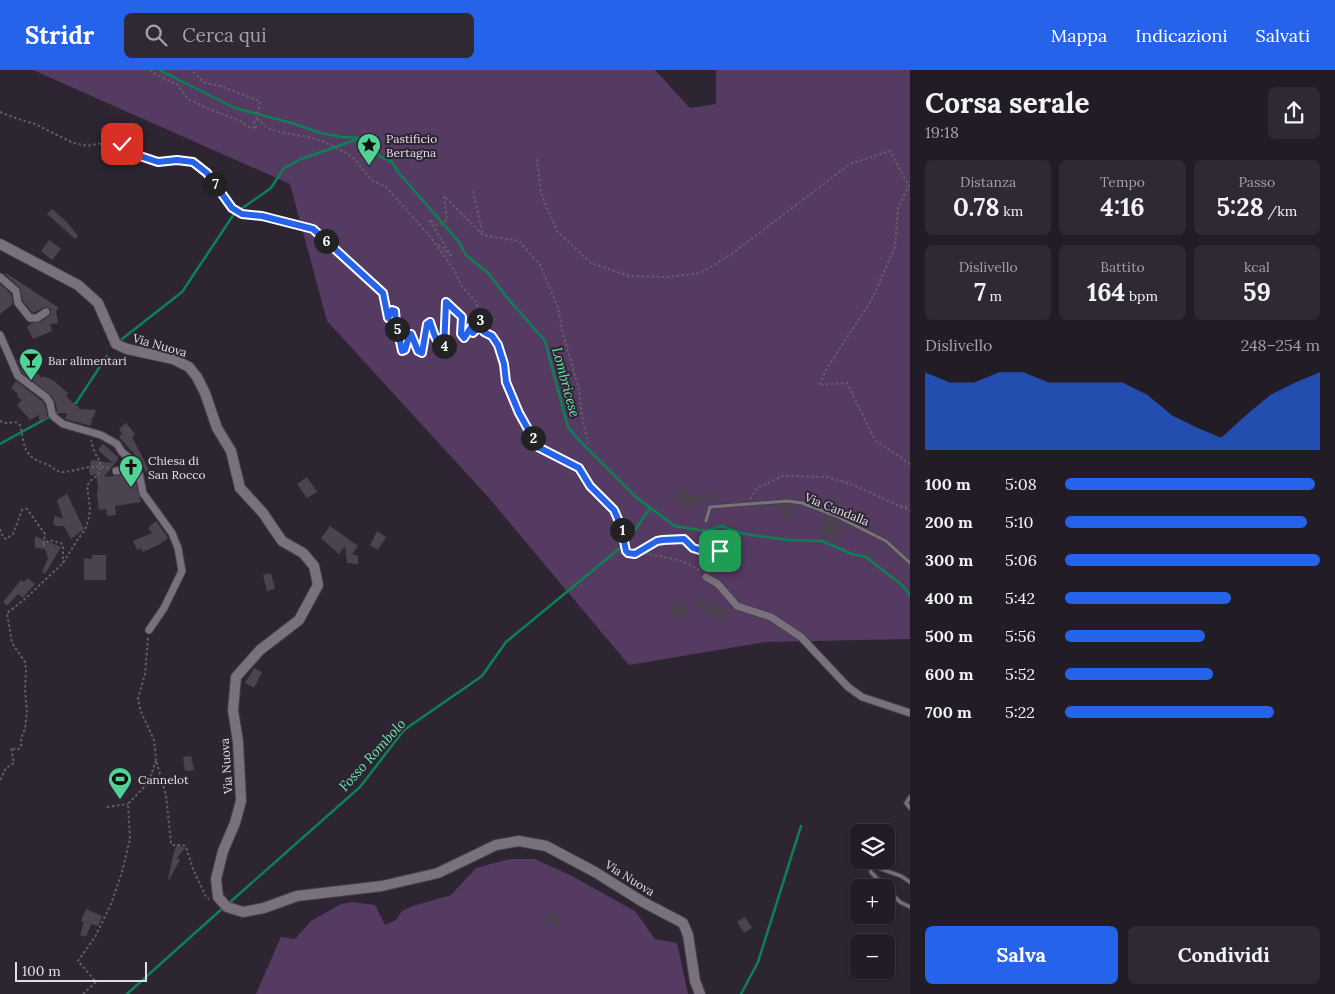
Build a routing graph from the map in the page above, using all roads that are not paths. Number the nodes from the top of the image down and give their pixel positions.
1 (0, 244) edge
2 (0, 277) edge
3 (3, 286) edge
4 (46, 312) dead end
5 (0, 335) edge
6 (137, 467) junction
7 (116, 471) dead end
8 (706, 521) dead end
9 (910, 563) edge
10 (706, 576) road end
11 (149, 630) road end
12 (910, 713) edge
13 (910, 797) edge
14 (910, 808) edge
15 (878, 879) edge
16 (910, 882) edge
17 (895, 897) edge
18 (910, 907) edge
19 (700, 994) edge

1 - 19 street, Via Nuova
2 - 3 street
3 - 4 street
5 - 6 street
6 - 7 street
6 - 11 street
8 - 9 lane, Via Candalla
10 - 12 street
13 - 14 lane
15 - 16 lane
17 - 18 lane

